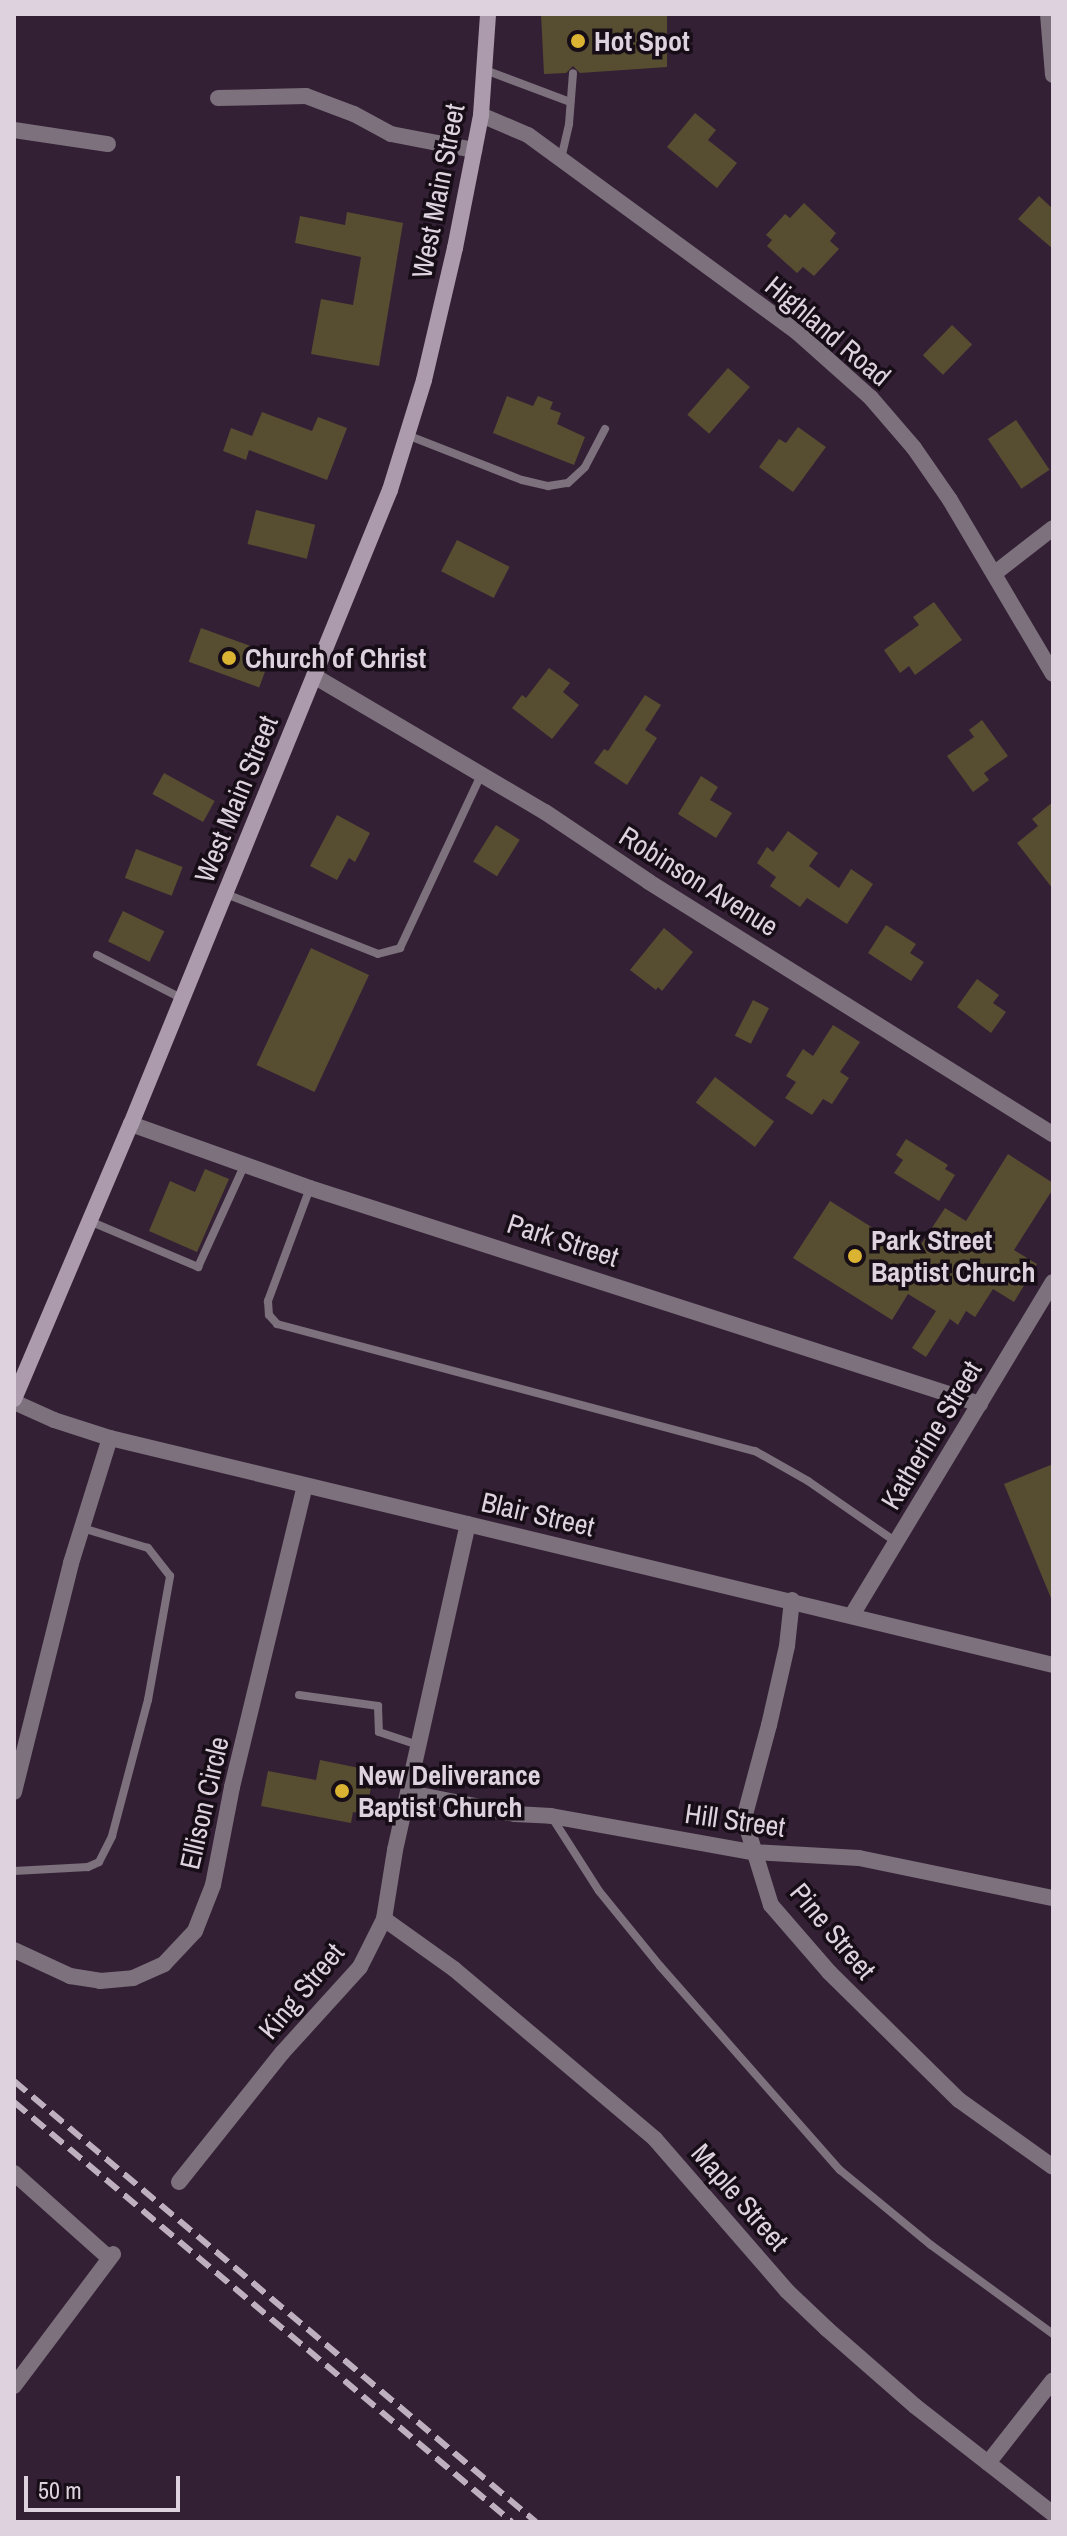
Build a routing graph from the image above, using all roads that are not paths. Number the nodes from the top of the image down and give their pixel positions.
1 (488, 14) edge
2 (1048, 14) edge
3 (485, 70) junction
4 (573, 73) dead end
5 (1053, 75) edge
6 (218, 98) dead end
7 (570, 102) junction
8 (481, 115) junction
9 (14, 130) edge
10 (108, 144) dead end
11 (474, 150) junction
12 (561, 161) junction
13 (605, 429) dead end
14 (407, 435) junction
15 (1053, 528) edge
16 (995, 573) junction
17 (1053, 674) edge
18 (314, 676) junction
19 (481, 775) junction
20 (225, 894) junction
21 (97, 955) dead end
22 (181, 998) junction
23 (131, 1124) junction
24 (1053, 1134) edge
25 (244, 1166) junction
26 (310, 1188) junction
27 (87, 1220) junction
28 (1053, 1282) edge
29 (14, 1400) edge
30 (980, 1404) junction
31 (110, 1438) junction
32 (305, 1486) junction
33 (468, 1524) junction
34 (82, 1528) junction
35 (897, 1542) junction
36 (792, 1600) junction
37 (852, 1615) junction
38 (1053, 1665) edge
39 (299, 1695) dead end
40 (419, 1745) junction
41 (14, 1792) edge
42 (410, 1793) junction
43 (551, 1816) junction
44 (752, 1852) junction
45 (14, 1871) edge
46 (1053, 1898) edge
47 (384, 1919) junction
48 (14, 1950) edge
49 (1053, 2167) edge
50 (14, 2173) edge
51 (179, 2182) dead end
52 (1053, 2334) edge
53 (1053, 2380) edge
54 (14, 2386) edge
55 (988, 2463) junction
56 (1053, 2514) edge

1 - 3 main road, West Main Street
2 - 5 street
3 - 7 lane
3 - 8 main road, West Main Street
4 - 7 lane
6 - 11 street
7 - 12 lane
8 - 11 main road, West Main Street
8 - 12 street, Highland Road
9 - 10 street
11 - 14 main road, West Main Street
12 - 16 street, Highland Road
13 - 14 lane
14 - 18 main road, West Main Street
15 - 16 street
16 - 17 street, Highland Road
18 - 19 street, Robinson Avenue
18 - 20 main road, West Main Street
19 - 20 lane
19 - 24 street, Robinson Avenue
20 - 22 main road, West Main Street
21 - 22 lane
22 - 23 main road, West Main Street
23 - 25 street, Park Street
23 - 27 main road, West Main Street
25 - 26 street, Park Street
25 - 27 lane
26 - 30 street, Park Street
26 - 35 lane
27 - 29 main road, West Main Street
28 - 30 street, Katherine Street
29 - 31 street, Blair Street
30 - 35 street, Katherine Street
31 - 32 street, Blair Street
31 - 34 street
32 - 33 street, Blair Street
32 - 48 street, Ellison Circle
33 - 36 street, Blair Street
33 - 40 street, King Street
34 - 41 street
34 - 45 lane
35 - 37 street, Katherine Street
36 - 37 street, Blair Street
36 - 44 street, Pine Street
37 - 38 street, Blair Street
39 - 40 lane
40 - 42 street, King Street
42 - 43 street, Hill Street
42 - 47 street, King Street
43 - 44 street, Hill Street
43 - 52 lane
44 - 46 street, Hill Street
44 - 49 street, Pine Street
47 - 51 street, King Street
47 - 55 street, Maple Street
50 - 54 street
53 - 55 street
55 - 56 street, Maple Street

